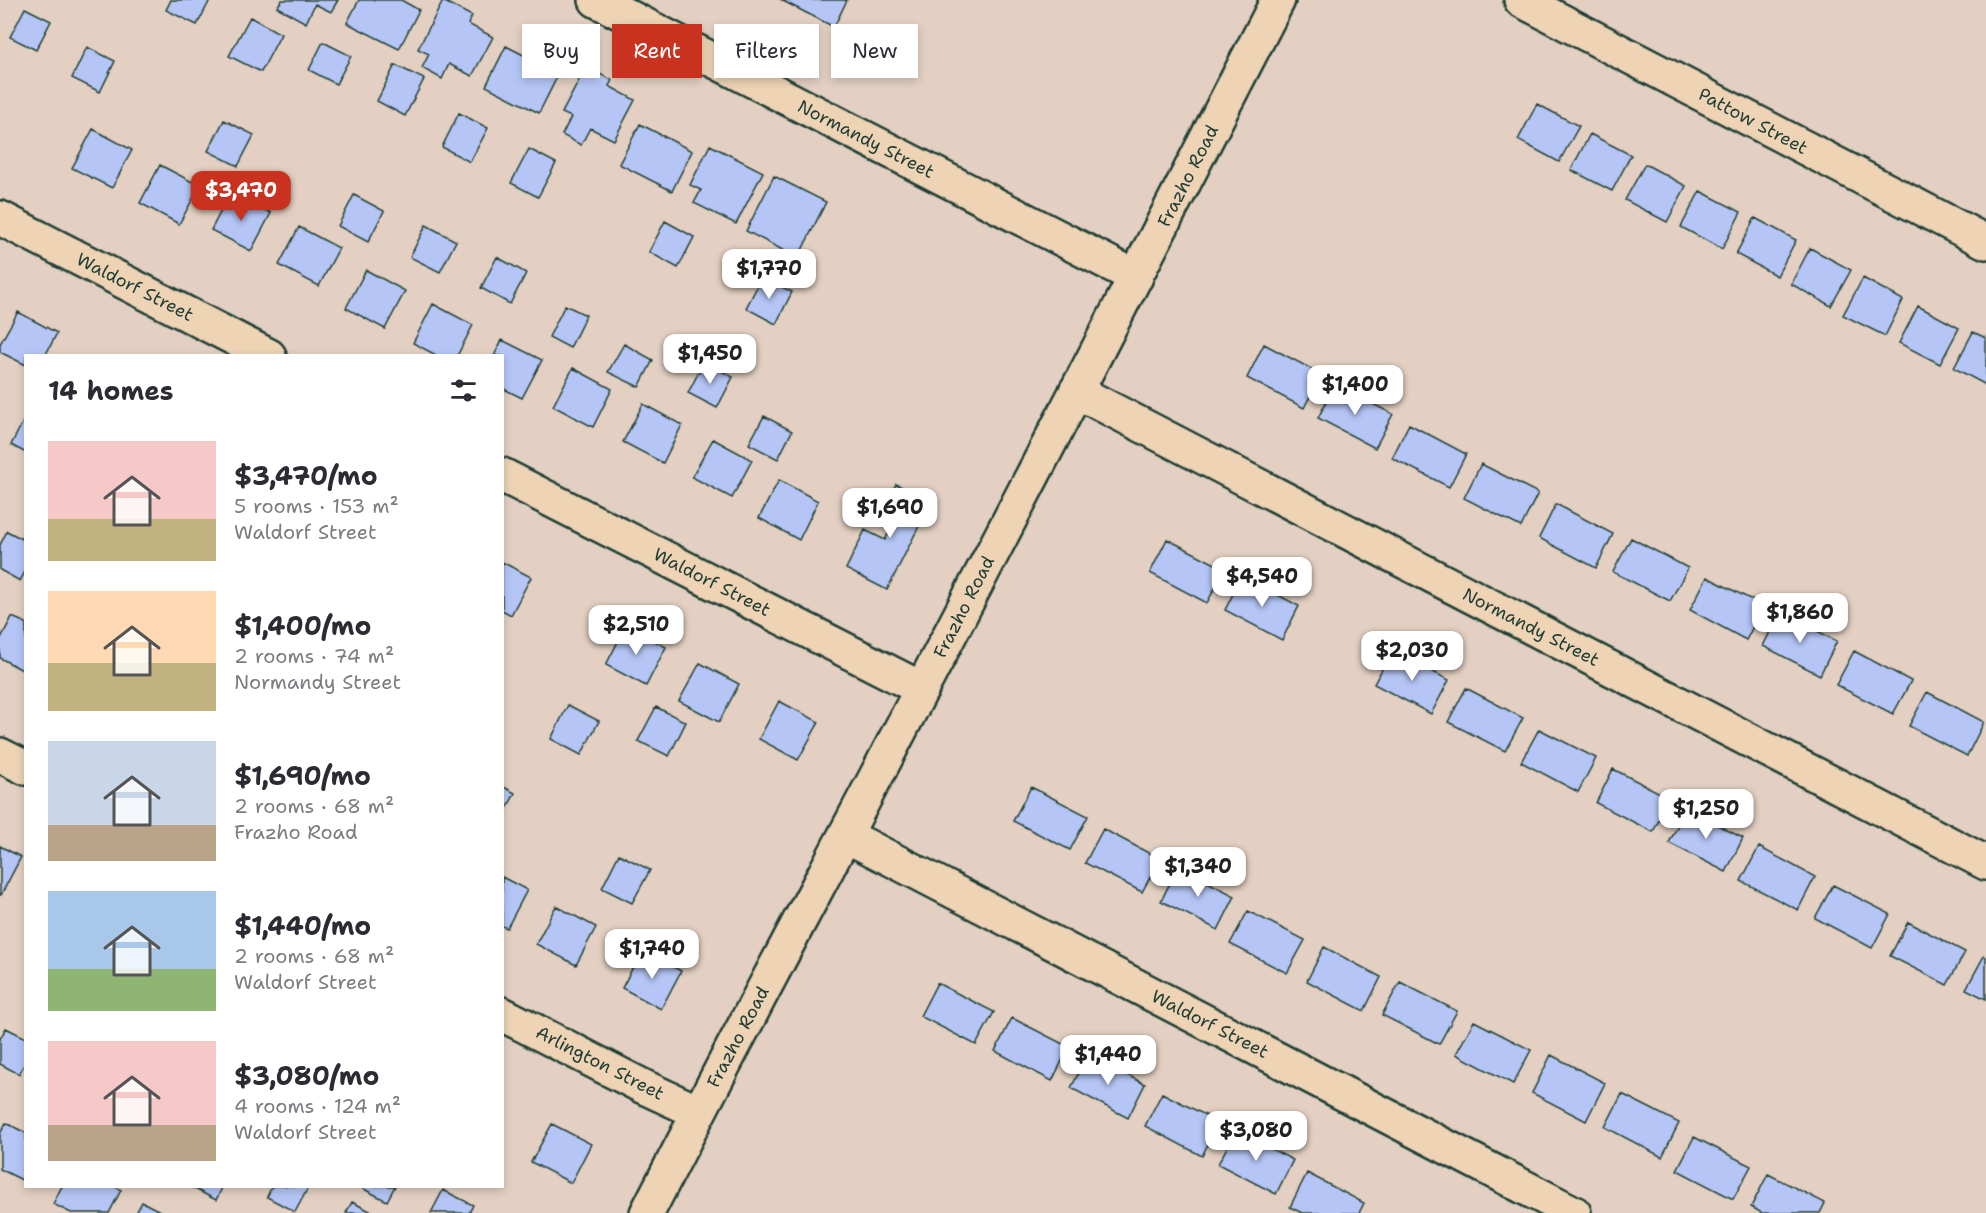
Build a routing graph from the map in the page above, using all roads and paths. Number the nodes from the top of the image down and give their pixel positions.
1 (596, 0) edge
2 (1278, 0) edge
3 (1521, 0) edge
4 (0, 218) edge
5 (1986, 243) edge
6 (1136, 277) junction
7 (265, 354) edge
8 (1076, 391) junction
9 (504, 476) edge
10 (921, 689) junction
11 (0, 754) edge
12 (24, 767) edge
13 (845, 835) junction
14 (1986, 863) edge
15 (504, 1015) edge
16 (698, 1112) junction
17 (647, 1213) edge
18 (1574, 1213) edge

1 - 6 street, Normandy Street
2 - 6 street, Frazho Road
3 - 5 street, Pattow Street
4 - 7 street, Waldorf Street
6 - 8 street, Frazho Road
8 - 10 street, Frazho Road
8 - 14 street, Normandy Street
9 - 10 street, Waldorf Street
10 - 13 street, Frazho Road
11 - 12 street
13 - 16 street, Frazho Road
13 - 18 street, Waldorf Street
15 - 16 street, Arlington Street
16 - 17 street, Frazho Road

